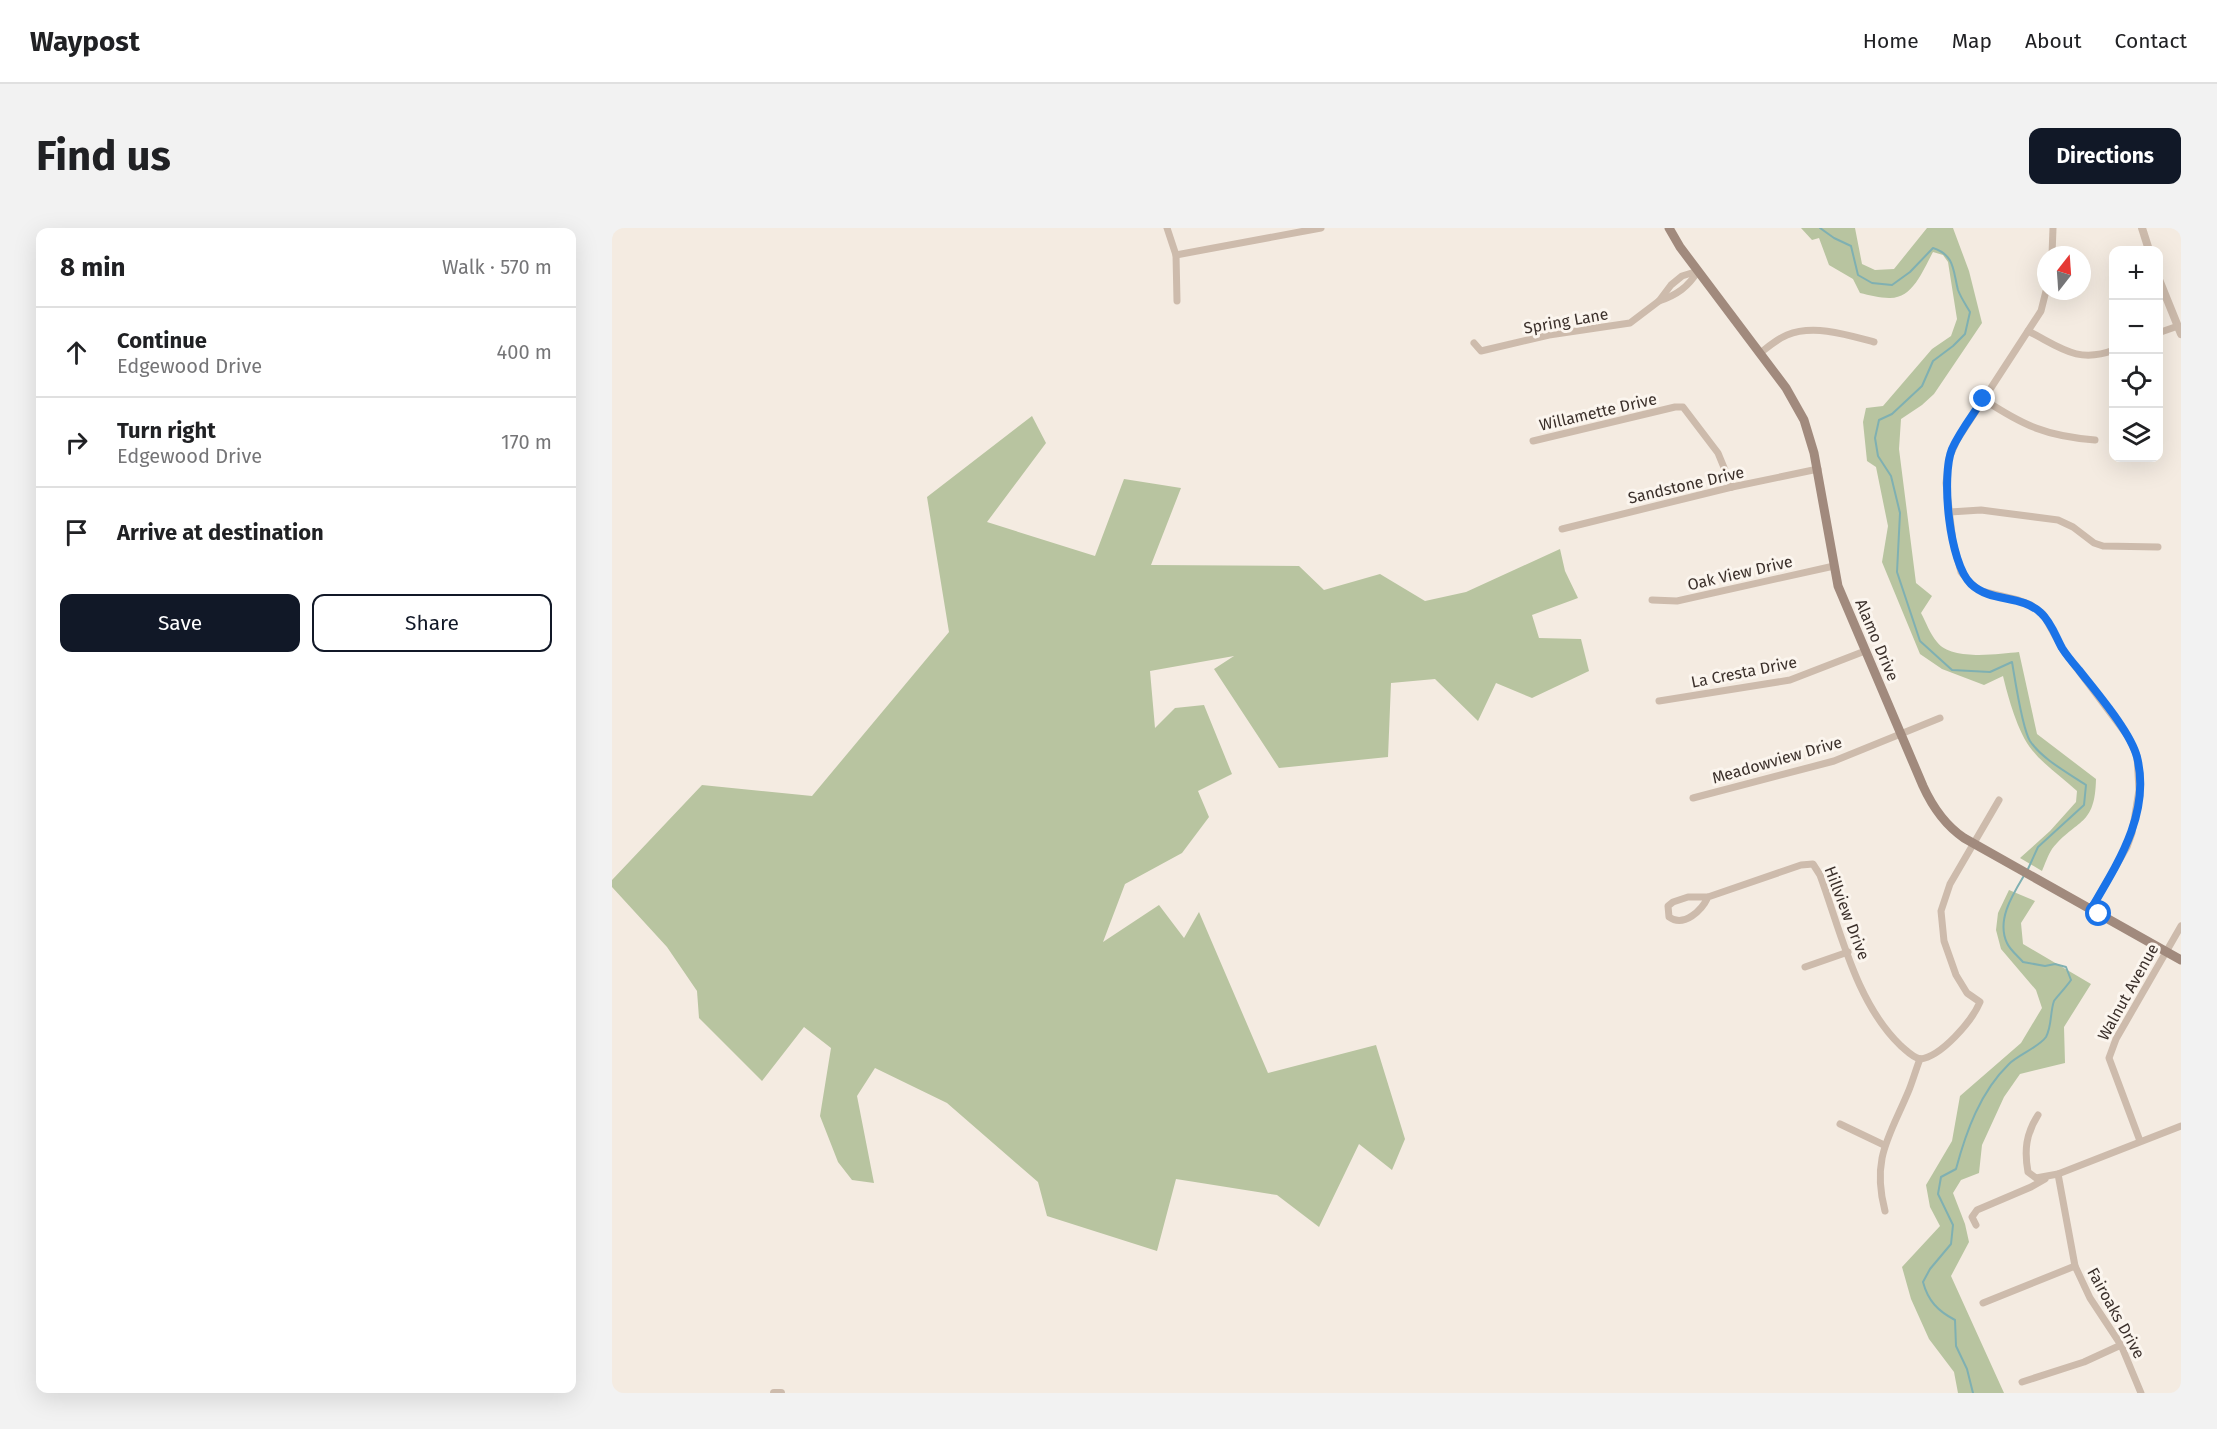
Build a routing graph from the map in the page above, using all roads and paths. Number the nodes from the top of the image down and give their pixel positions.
1 (1167, 228) edge
2 (1322, 228) edge
3 (1669, 228) edge
4 (2054, 228) edge
5 (2142, 228) edge
6 (2053, 246) edge
7 (2148, 246) edge
8 (1176, 255) junction
9 (1698, 271) junction
10 (2163, 290) edge
11 (2044, 300) edge
12 (1177, 302) dead end
13 (2179, 330) edge
14 (2028, 331) junction
15 (2163, 332) edge
16 (1875, 342) dead end
17 (1474, 343) dead end
18 (2109, 352) edge
19 (1760, 353) junction
20 (1983, 399) junction
21 (2095, 440) dead end
22 (1533, 441) dead end
23 (1818, 469) junction
24 (1732, 487) junction
25 (1950, 512) junction
26 (1562, 529) dead end
27 (2158, 547) dead end
28 (1834, 566) junction
29 (1652, 600) dead end
30 (1865, 651) junction
31 (1659, 701) dead end
32 (1940, 718) dead end
33 (1900, 733) junction
34 (1693, 798) dead end
35 (1999, 800) dead end
36 (1974, 843) junction
37 (1708, 897) junction
38 (2091, 909) junction
39 (2181, 926) edge
40 (2165, 951) junction
41 (1848, 952) junction
42 (2181, 960) edge
43 (1805, 967) dead end
44 (1920, 1059) junction
45 (2038, 1115) dead end
46 (1840, 1124) dead end
47 (2181, 1126) edge
48 (2140, 1141) junction
49 (1884, 1145) junction
50 (2058, 1174) junction
51 (2047, 1178) junction
52 (1885, 1211) dead end
53 (1977, 1225) dead end
54 (2075, 1266) junction
55 (1983, 1303) dead end
56 (2121, 1345) junction
57 (2022, 1382) dead end
58 (774, 1393) edge
59 (781, 1393) edge
60 (2141, 1393) edge

1 - 8 street
2 - 8 street
3 - 9 main road, Alamo Drive
4 - 6 street
5 - 7 street
8 - 12 street
9 - 17 street, Spring Lane
9 - 19 main road, Alamo Drive
10 - 13 street
11 - 14 street
13 - 15 street
14 - 18 street
14 - 20 street
16 - 19 street
19 - 23 main road, Alamo Drive
20 - 21 street
20 - 25 street
22 - 24 street, Willamette Drive
23 - 24 street, Sandstone Drive
23 - 28 main road, Alamo Drive
24 - 26 street, Sandstone Drive
25 - 27 street
25 - 38 street
28 - 29 street, Oak View Drive
28 - 30 main road, Alamo Drive
30 - 31 street, La Cresta Drive
30 - 33 main road, Alamo Drive
32 - 33 street, Meadowview Drive
33 - 34 street, Meadowview Drive
33 - 36 main road, Alamo Drive
35 - 36 street
36 - 38 main road, Alamo Drive
36 - 44 street
37 - 37 street
37 - 41 street, Hillview Drive
38 - 40 main road, Alamo Drive
39 - 40 street, Walnut Avenue
40 - 42 main road, Alamo Drive
40 - 48 street, Walnut Avenue
41 - 43 street
41 - 44 street, Hillview Drive
44 - 49 street
45 - 51 street
46 - 49 street
47 - 48 street
48 - 50 street
49 - 52 street
50 - 51 street
50 - 54 street, Fairoaks Drive
51 - 53 street
54 - 55 street
54 - 56 street, Fairoaks Drive
56 - 57 street
56 - 60 street, Fairoaks Drive
58 - 59 street

